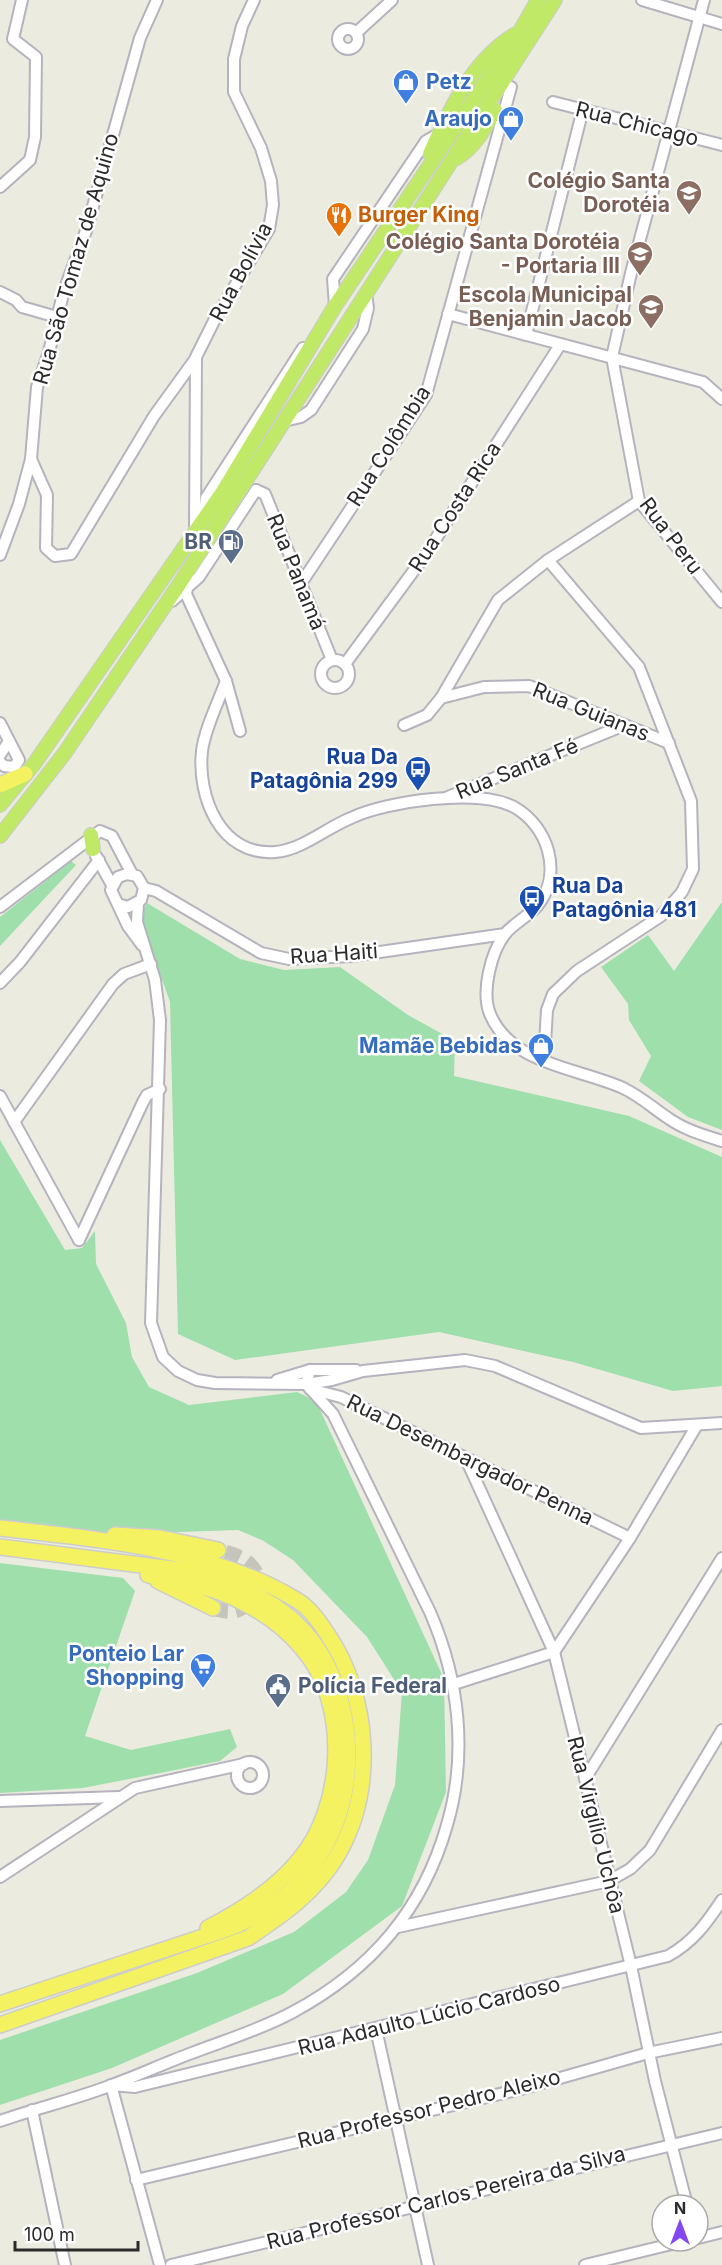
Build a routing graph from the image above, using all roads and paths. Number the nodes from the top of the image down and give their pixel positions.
1 (22, 0) edge
2 (157, 0) edge
3 (254, 0) edge
4 (392, 0) edge
5 (538, 0) edge
6 (555, 0) edge
7 (642, 0) edge
8 (704, 0) edge
9 (699, 18) junction
10 (722, 24) edge
11 (520, 31) junction
12 (536, 31) junction
13 (356, 33) dead end
14 (482, 62) junction
15 (499, 62) junction
16 (511, 72) junction
17 (510, 87) junction
18 (553, 102) dead end
19 (583, 110) junction
20 (668, 131) junction
21 (446, 133) junction
22 (472, 140) junction
23 (722, 145) edge
24 (489, 158) junction
25 (0, 187) edge
26 (398, 215) junction
27 (377, 216) junction
28 (0, 292) edge
29 (331, 312) junction
30 (448, 314) junction
31 (57, 317) junction
32 (526, 335) junction
33 (560, 345) junction
34 (196, 357) junction
35 (612, 357) junction
36 (722, 399) edge
37 (31, 459) junction
38 (252, 484) junction
39 (639, 501) junction
40 (198, 523) junction
41 (0, 555) edge
42 (548, 560) junction
43 (300, 585) junction
44 (186, 588) junction
45 (176, 597) junction
46 (189, 600) junction
47 (722, 602) edge
48 (160, 612) junction
49 (332, 660) junction
50 (345, 664) junction
51 (226, 681) junction
52 (441, 698) junction
53 (0, 723) edge
54 (404, 725) dead end
55 (622, 726) junction
56 (240, 731) dead end
57 (9, 741) junction
58 (669, 743) junction
59 (0, 758) edge
60 (26, 766) junction
61 (0, 785) edge
62 (444, 798) junction
63 (0, 805) edge
64 (1, 834) edge
65 (92, 835) junction
66 (72, 852) junction
67 (96, 855) junction
68 (132, 874) junction
69 (112, 885) junction
70 (144, 888) junction
71 (138, 903) junction
72 (118, 904) junction
73 (0, 907) edge
74 (505, 934) junction
75 (145, 948) junction
76 (151, 964) junction
77 (0, 983) edge
78 (544, 1060) junction
79 (160, 1089) junction
80 (0, 1096) edge
81 (14, 1122) junction
82 (722, 1141) edge
83 (322, 1368) junction
84 (310, 1370) junction
85 (363, 1371) junction
86 (332, 1380) junction
87 (268, 1383) junction
88 (307, 1386) junction
89 (332, 1395) junction
90 (333, 1414) junction
91 (722, 1423) edge
92 (697, 1425) junction
93 (466, 1459) junction
94 (0, 1528) edge
95 (48, 1533) junction
96 (630, 1538) junction
97 (0, 1547) edge
98 (218, 1550) tunnel mouth
99 (87, 1560) junction
100 (722, 1560) edge
101 (147, 1575) junction
102 (213, 1608) tunnel mouth
103 (554, 1652) junction
104 (454, 1684) junction
105 (722, 1730) edge
106 (244, 1764) dead end
107 (585, 1779) junction
108 (119, 1797) junction
109 (0, 1801) edge
110 (0, 1876) edge
111 (609, 1881) junction
112 (722, 1900) edge
113 (398, 1927) junction
114 (166, 1950) junction
115 (631, 1966) junction
116 (0, 2004) edge
117 (0, 2025) edge
118 (376, 2029) junction
119 (722, 2038) edge
120 (648, 2053) junction
121 (111, 2085) junction
122 (32, 2110) junction
123 (394, 2117) junction
124 (0, 2121) edge
125 (722, 2133) edge
126 (670, 2145) junction
127 (136, 2180) junction
128 (684, 2193) edge
129 (414, 2207) junction
130 (650, 2249) edge
131 (65, 2265) edge
132 (160, 2265) edge
133 (171, 2265) edge
134 (428, 2265) edge
135 (585, 2265) edge

1 - 25 street
2 - 31 street, Rua São Tomaz de Aquino
3 - 34 street, Rua Bolívia
4 - 13 street
5 - 11 main road
6 - 12 main road
7 - 9 street
8 - 9 street
9 - 10 street
9 - 20 street
11 - 14 main road
11 - 15 main road
12 - 16 main road
12 - 17 main road
14 - 15 main road
14 - 21 main road
15 - 16 main road
15 - 21 main road
16 - 17 main road
16 - 22 main road
17 - 22 main road
17 - 24 street, Rua Colômbia
18 - 19 street, Rua Chicago
19 - 20 street, Rua Chicago
19 - 32 street
20 - 23 street, Rua Chicago
20 - 35 street
21 - 22 main road
21 - 26 main road
21 - 27 street
22 - 24 street
22 - 38 main road
24 - 30 street, Rua Colômbia
26 - 27 main road
26 - 29 main road
27 - 29 street
28 - 31 street
29 - 40 main road
30 - 32 street
30 - 43 street, Rua Colômbia
31 - 37 street, Rua São Tomaz de Aquino
32 - 33 street
33 - 35 street
33 - 50 street, Rua Costa Rica
34 - 37 street
34 - 40 street, Rua Bolívia
35 - 36 street
35 - 39 street, Rua Peru
37 - 41 street, Rua São Tomaz de Aquino
38 - 43 street, Rua Panamá
38 - 44 street
38 - 48 main road
39 - 42 street
39 - 47 street, Rua Peru
40 - 60 main road
42 - 52 street
42 - 58 street
43 - 49 street, Rua Panamá
44 - 45 street
44 - 46 street
45 - 46 street
45 - 48 street
46 - 51 street
48 - 64 main road
49 - 50 street
49 - 50 street
51 - 56 street
51 - 62 street
52 - 54 street
52 - 55 street, Rua Guianas
53 - 57 street
55 - 58 street, Rua Guianas
55 - 62 street, Rua Santa Fé
57 - 59 street
57 - 60 street
58 - 78 street
59 - 60 street
60 - 61 highway
60 - 63 main road
62 - 74 street
65 - 66 street
65 - 67 main road
65 - 68 street
66 - 67 street
66 - 73 street
67 - 69 street
67 - 77 street
68 - 69 street
68 - 70 street
69 - 72 street
70 - 71 street
70 - 74 street, Rua Haiti
71 - 72 street
71 - 75 street
72 - 75 street
74 - 78 street
75 - 76 street
76 - 79 street
76 - 81 street
78 - 82 street
79 - 81 street
79 - 87 street
80 - 81 street
83 - 84 street
83 - 85 street
83 - 86 street
84 - 87 street
84 - 88 street
85 - 86 street
85 - 92 street
86 - 88 street
86 - 89 street
87 - 88 street
88 - 89 street, Rua Desembargador Penna
88 - 90 street
89 - 90 street
89 - 93 street, Rua Desembargador Penna
90 - 104 street
91 - 92 street
92 - 96 street
93 - 96 street, Rua Desembargador Penna
93 - 103 street, Rua Virgílio Uchôa
94 - 95 highway
95 - 98 highway
95 - 117 highway
96 - 103 street
97 - 99 highway
99 - 101 highway
99 - 114 highway
100 - 107 street
101 - 102 highway
101 - 114 highway
103 - 104 street
103 - 107 street, Rua Virgílio Uchôa
104 - 113 street
105 - 111 street
106 - 108 street
107 - 111 street, Rua Virgílio Uchôa
108 - 109 street
108 - 110 street
111 - 113 street
111 - 115 street, Rua Virgílio Uchôa
112 - 115 street, Rua Adaulto Lúcio Cardoso
113 - 121 street
114 - 116 highway
115 - 118 street, Rua Adaulto Lúcio Cardoso
115 - 120 street, Rua Virgílio Uchôa
118 - 121 street, Rua Adaulto Lúcio Cardoso
118 - 123 street
119 - 120 street, Rua Professor Pedro Aleixo
120 - 123 street, Rua Professor Pedro Aleixo
120 - 126 street, Rua Virgílio Uchôa
121 - 122 street
121 - 127 street
122 - 124 street
122 - 131 street
123 - 127 street, Rua Professor Pedro Aleixo
123 - 129 street
125 - 126 street, Rua Professor Carlos Pereira da Silva
126 - 128 street, Rua Virgílio Uchôa
126 - 129 street, Rua Professor Carlos Pereira da Silva
127 - 132 street
129 - 133 street, Rua Professor Carlos Pereira da Silva
129 - 134 street
130 - 135 street

